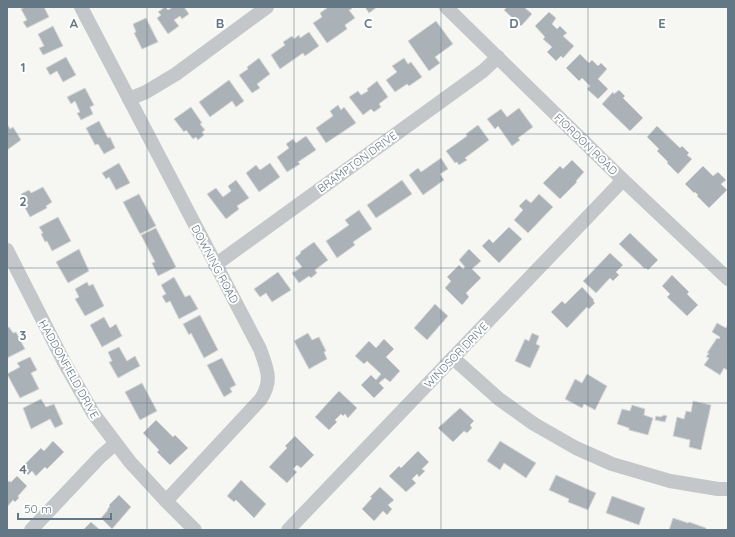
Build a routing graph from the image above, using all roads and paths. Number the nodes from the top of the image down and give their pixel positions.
1 (81, 7) edge
2 (267, 7) edge
3 (446, 7) edge
4 (498, 57) junction
5 (129, 99) junction
6 (623, 180) junction
7 (7, 250) edge
8 (215, 265) junction
9 (728, 279) edge
10 (453, 358) junction
11 (115, 444) junction
12 (728, 489) edge
13 (166, 501) junction
14 (31, 530) edge
15 (195, 530) edge
16 (288, 530) edge

1 - 5 street, DOWNING ROAD
2 - 5 street
3 - 4 street, FIORDON ROAD
4 - 6 street, FIORDON ROAD
4 - 8 street, BRAMPTON DRIVE
5 - 8 street, DOWNING ROAD
6 - 9 street, FIORDON ROAD
6 - 10 street, WINDSOR DRIVE
7 - 11 street, HADDONFIELD DRIVE
8 - 13 street, DOWNING ROAD
10 - 12 street
10 - 16 street, WINDSOR DRIVE
11 - 13 street, HADDONFIELD DRIVE
11 - 14 street
13 - 15 street, HADDONFIELD DRIVE

